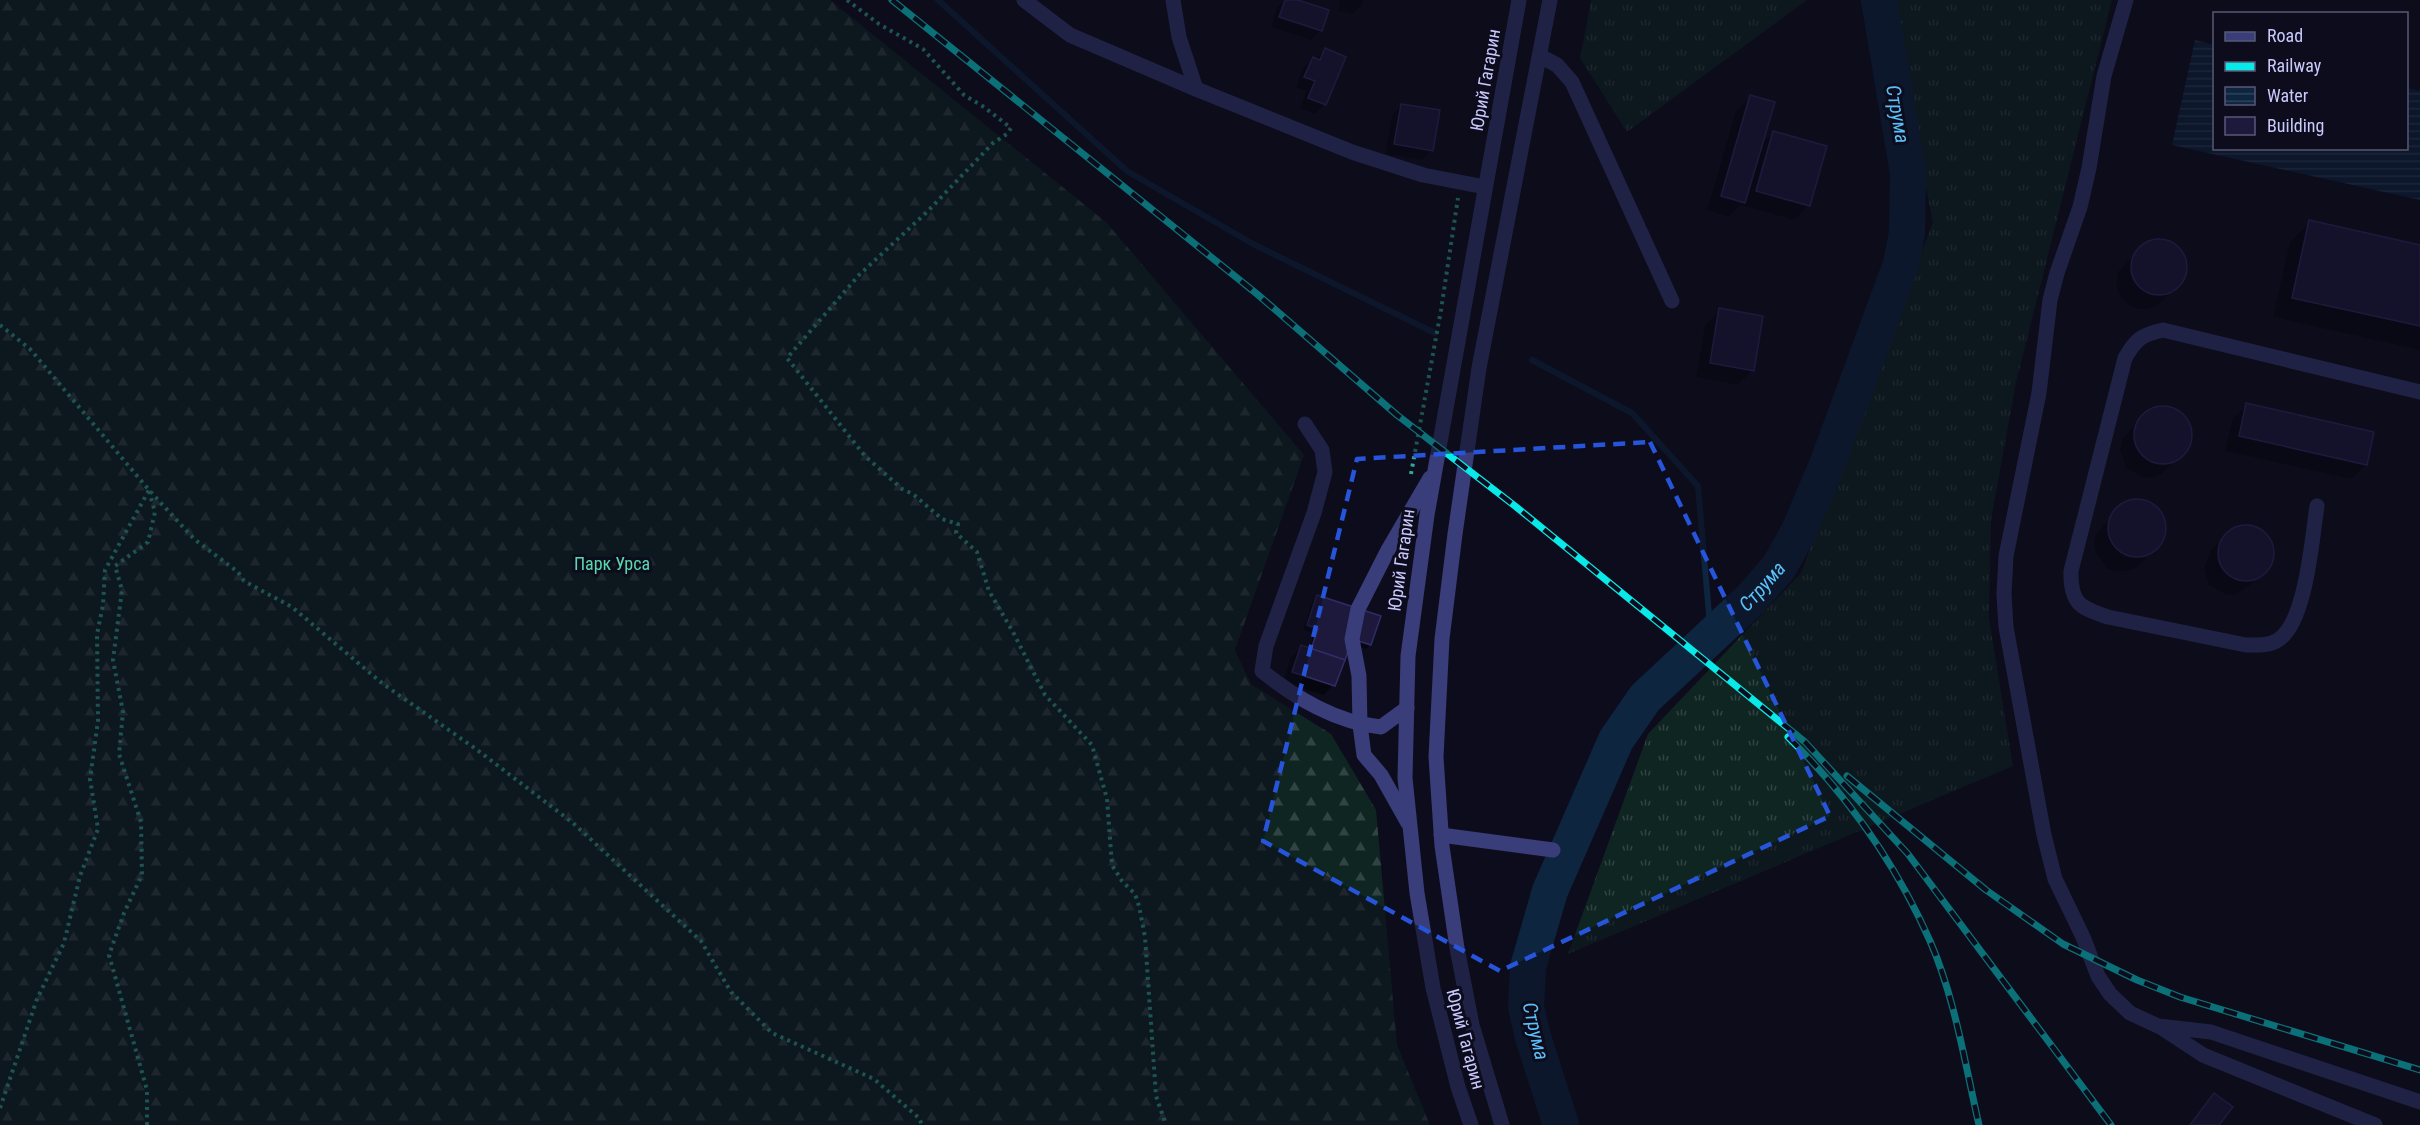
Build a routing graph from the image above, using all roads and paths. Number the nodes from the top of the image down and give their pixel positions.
1 (847, 0) edge
2 (1024, 0) edge
3 (1173, 0) edge
4 (1519, 0) edge
5 (1550, 0) edge
6 (2126, 0) edge
7 (1540, 56) junction
8 (1196, 89) junction
9 (1460, 182) junction
10 (1485, 187) junction
11 (1672, 301) dead end
12 (0, 326) edge
13 (2420, 392) edge
14 (1305, 424) dead end
15 (1435, 470) junction
16 (1411, 481) dead end
17 (149, 490) junction
18 (2317, 506) dead end
19 (1407, 708) junction
20 (1360, 725) junction
21 (1410, 828) junction
22 (1441, 835) junction
23 (1553, 850) dead end
24 (2158, 1026) junction
25 (2420, 1102) edge
26 (0, 1108) edge
27 (147, 1125) edge
28 (922, 1125) edge
29 (1166, 1125) edge
30 (1471, 1125) edge
31 (1502, 1125) edge
32 (2375, 1125) edge

1 - 29 path
2 - 8 street
3 - 8 street
4 - 10 street, Юрий Гагарин
5 - 7 street, Юрий Гагарин
6 - 24 street
7 - 11 street
7 - 22 street, Юрий Гагарин
8 - 9 street
9 - 10 street
9 - 16 path
10 - 15 street, Юрий Гагарин
12 - 17 path
13 - 18 street
14 - 20 street
15 - 19 street, Юрий Гагарин
15 - 20 street
17 - 26 path
17 - 27 path
17 - 28 path
19 - 20 street
19 - 21 street, Юрий Гагарин
20 - 21 street
21 - 30 street, Юрий Гагарин
22 - 23 street
22 - 31 street, Юрий Гагарин
24 - 25 street
24 - 32 street

